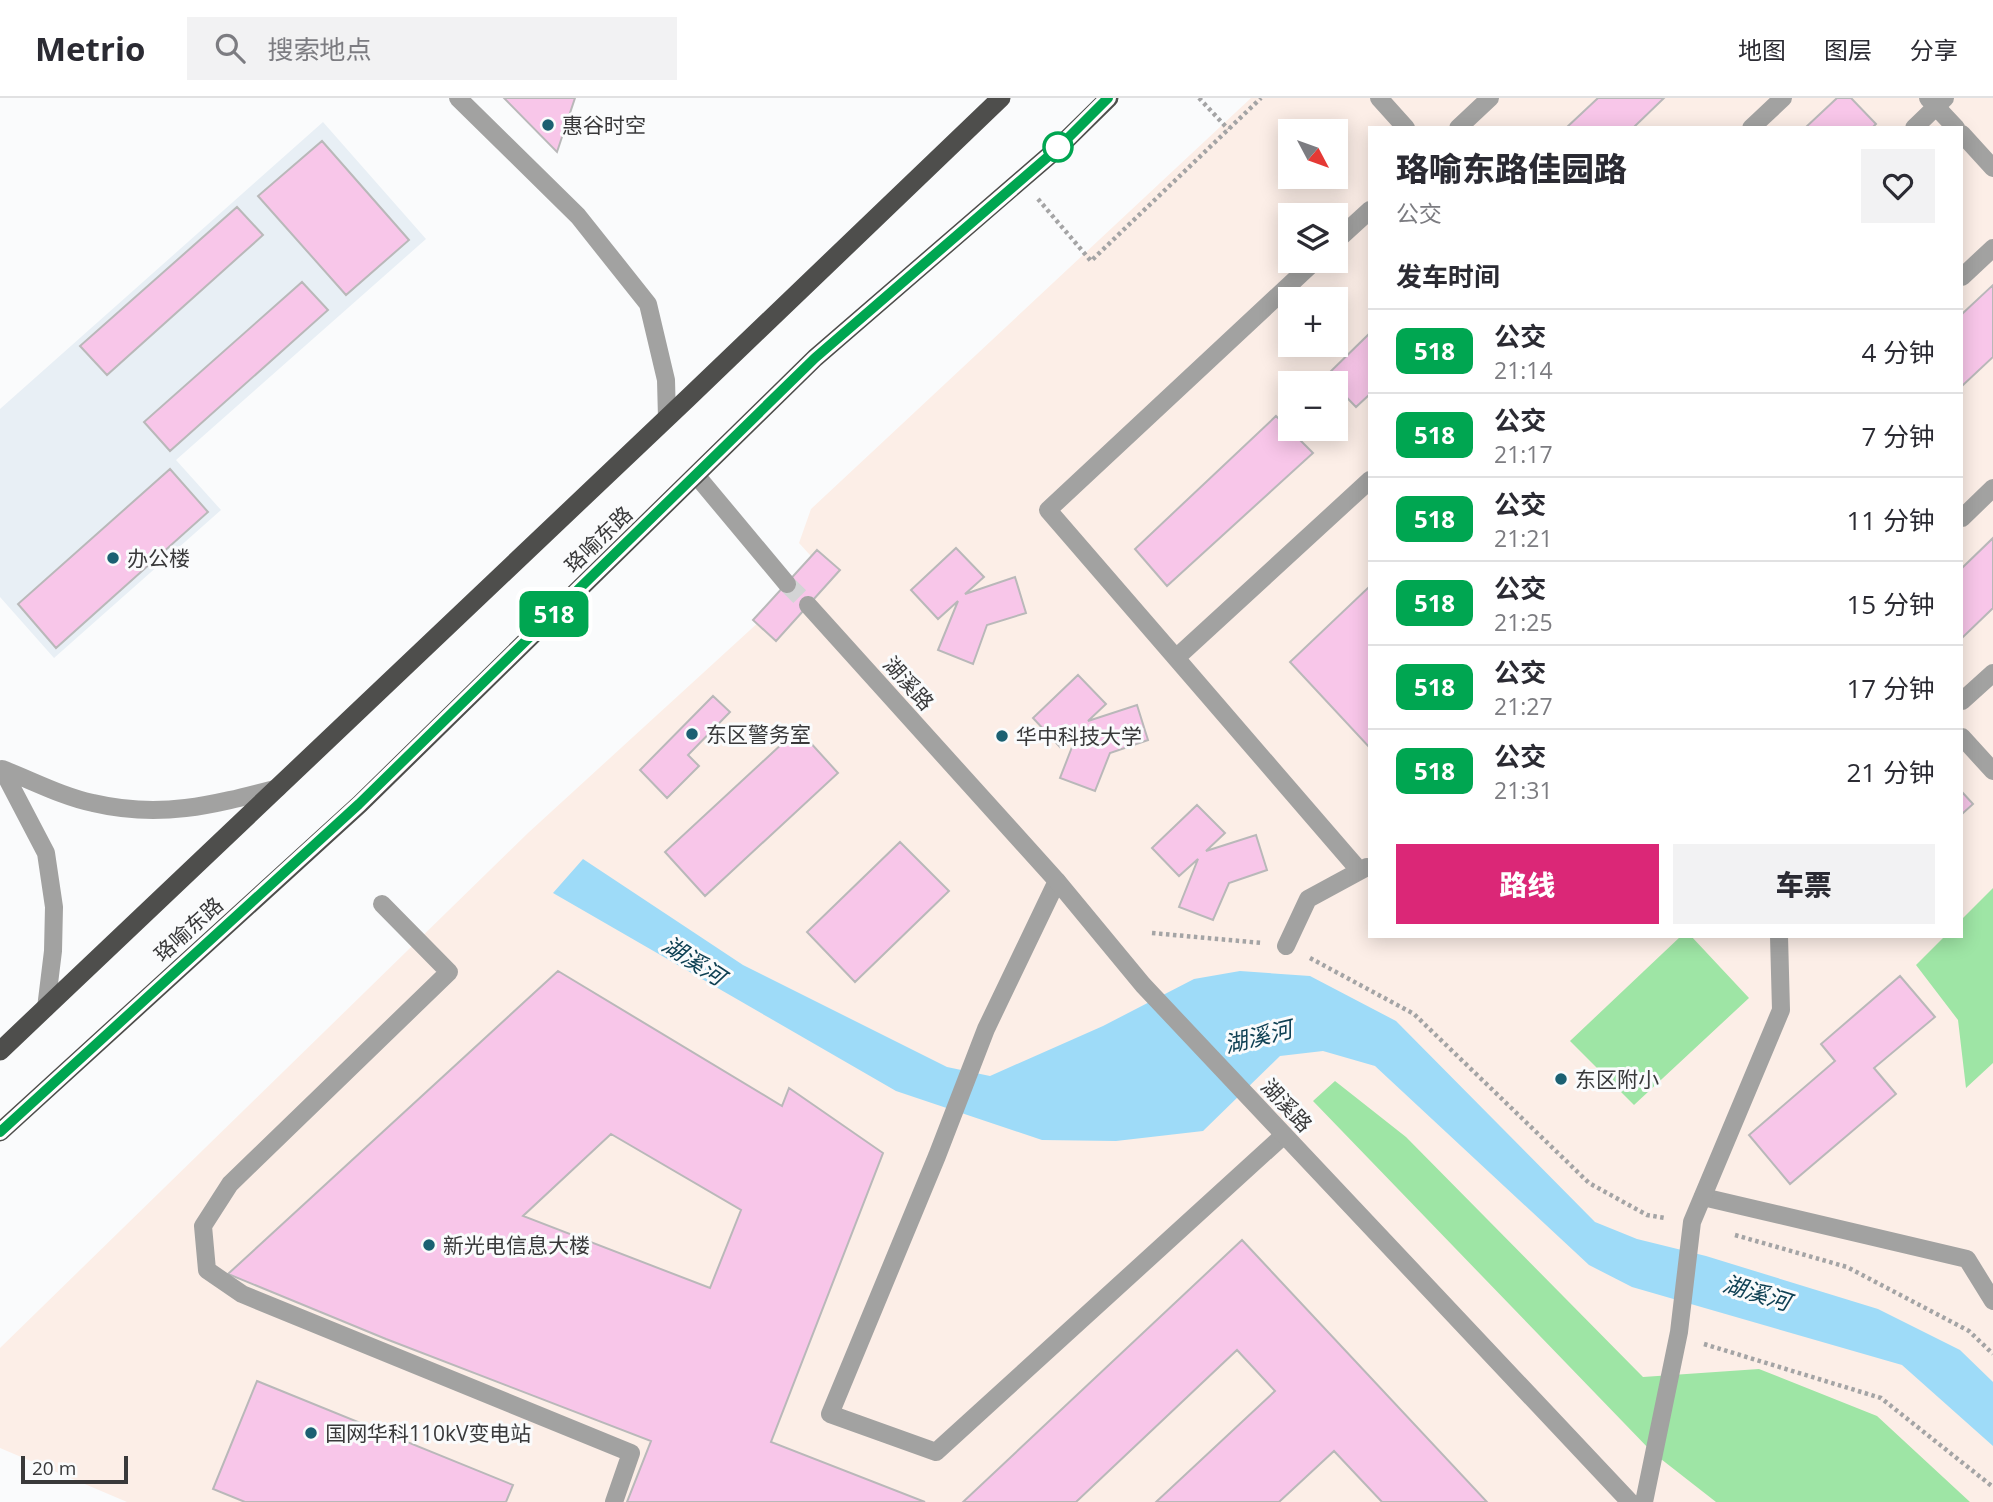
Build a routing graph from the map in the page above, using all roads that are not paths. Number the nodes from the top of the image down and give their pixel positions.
1 (458, 98) edge
2 (1000, 98) edge
3 (1109, 98) edge
4 (1379, 98) edge
5 (1490, 98) edge
6 (1783, 98) edge
7 (1936, 101) edge
8 (1404, 126) edge
9 (1460, 126) edge
10 (1753, 126) edge
11 (1916, 126) edge
12 (1955, 126) edge
13 (1963, 135) edge
14 (1993, 168) edge
15 (1368, 212) edge
16 (1348, 230) edge
17 (1993, 248) edge
18 (1302, 273) edge
19 (1963, 276) edge
20 (667, 418) junction
21 (696, 475) junction
22 (1368, 482) edge
23 (1993, 488) edge
24 (1963, 517) edge
25 (787, 584) tunnel mouth
26 (808, 605) tunnel mouth
27 (1176, 659) junction
28 (1993, 673) edge
29 (1963, 700) edge
30 (1963, 738) edge
31 (1, 769) edge
32 (1993, 771) edge
33 (278, 788) junction
34 (1365, 868) edge
35 (1058, 881) junction
36 (382, 904) dead end
37 (1779, 938) edge
38 (1286, 946) road end
39 (46, 1008) junction
40 (0, 1051) edge
41 (0, 1132) edge
42 (1284, 1135) junction
43 (1703, 1197) junction
44 (1993, 1301) edge
45 (614, 1502) edge
46 (1630, 1502) edge
47 (1644, 1502) edge

1 - 20 street
2 - 20 highway, 珞喻东路
3 - 21 highway, 珞喻东路
4 - 8 street
5 - 9 street
6 - 10 street
7 - 11 street
7 - 12 street
13 - 14 street
15 - 16 street
17 - 19 street
18 - 27 street
20 - 33 highway, 珞喻东路
21 - 25 street
21 - 41 highway, 珞喻东路
22 - 27 street
23 - 24 street
26 - 35 street, 湖溪路
27 - 34 street
28 - 29 street
30 - 32 street
31 - 33 street
31 - 39 street
33 - 39 highway, 珞喻东路
34 - 38 street
35 - 42 street, 湖溪路
35 - 42 street
36 - 45 street
37 - 43 street
39 - 40 highway, 珞喻东路
42 - 46 street, 湖溪路
43 - 44 street
43 - 47 street

